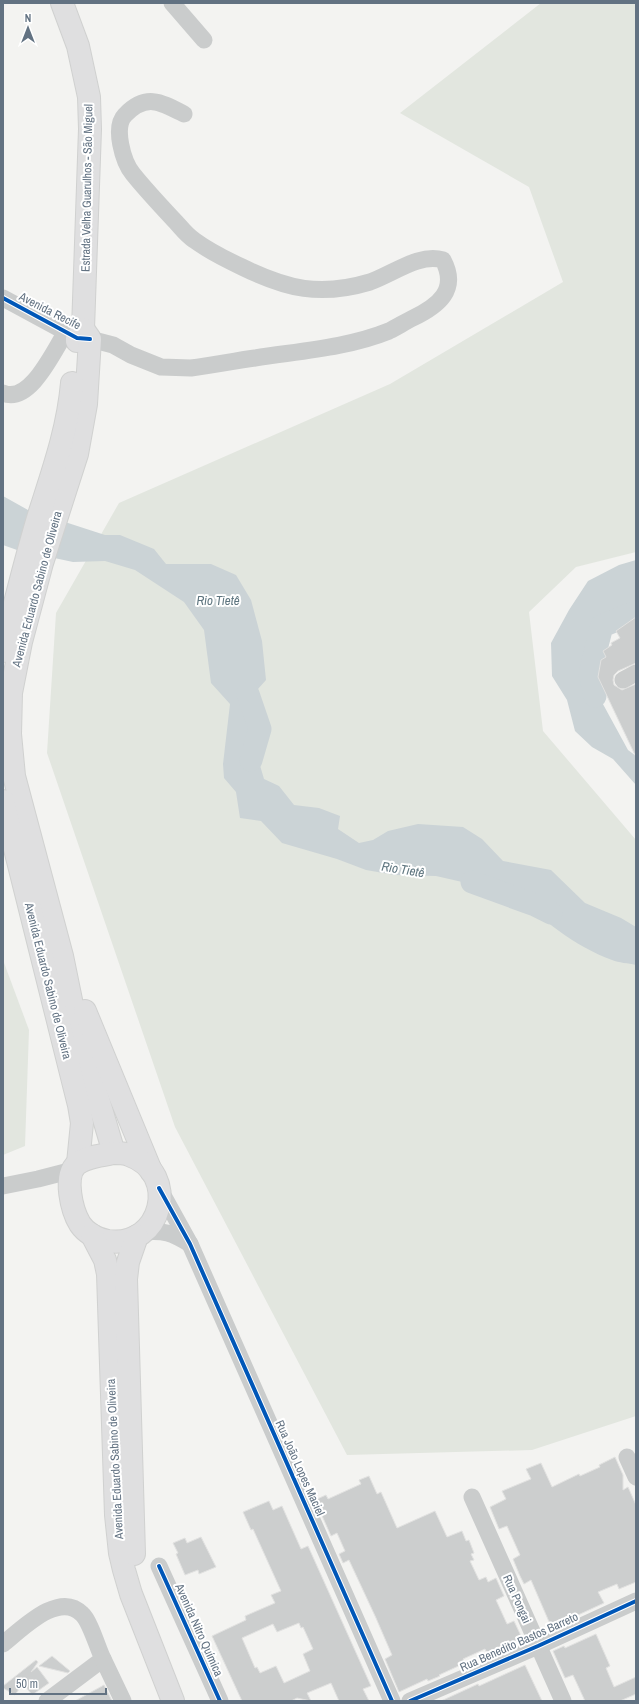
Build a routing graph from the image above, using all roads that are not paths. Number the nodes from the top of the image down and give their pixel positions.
1 (62, 3) edge
2 (172, 3) edge
3 (204, 40) dead end
4 (184, 114) dead end
5 (3, 298) edge
6 (79, 334) junction
7 (3, 393) edge
8 (34, 561) junction
9 (3, 651) edge
10 (3, 801) edge
11 (62, 956) junction
12 (114, 1153) junction
13 (74, 1174) junction
14 (155, 1179) junction
15 (3, 1186) edge
16 (141, 1234) junction
17 (92, 1235) junction
18 (190, 1244) junction
19 (627, 1456) dead end
20 (636, 1477) edge
21 (472, 1497) dead end
22 (159, 1566) dead end
23 (636, 1601) edge
24 (3, 1644) edge
25 (538, 1646) junction
26 (103, 1659) junction
27 (47, 1701) edge
28 (123, 1701) edge
29 (173, 1701) edge
30 (188, 1701) edge
31 (220, 1701) edge
32 (392, 1701) edge
33 (410, 1701) edge
34 (563, 1701) edge

1 - 6 main road, Estrada Velha Guarulhos - São Miguel
2 - 3 street
4 - 6 street, Avenida Recife
5 - 6 street, Avenida Recife
6 - 7 street
6 - 8 main road, Avenida Eduardo Sabino de Oliveira
8 - 9 main road, Avenida Eduardo Sabino de Oliveira
8 - 11 main road, Avenida Eduardo Sabino de Oliveira
10 - 13 main road, Avenida Eduardo Sabino de Oliveira
11 - 12 main road
11 - 14 main road
12 - 13 main road
12 - 14 main road
13 - 15 street
13 - 17 main road
14 - 16 main road
14 - 18 street, Rua João Lopes Maciel
16 - 17 main road
16 - 18 street
16 - 30 main road, Avenida Eduardo Sabino de Oliveira
17 - 29 main road, Avenida Eduardo Sabino de Oliveira
18 - 32 street, Rua João Lopes Maciel
19 - 20 street
21 - 25 street, Rua Pongai
22 - 31 street, Avenida Nitro Química
23 - 25 street, Rua Benedito Bastos Barreto
24 - 26 street
25 - 33 street, Rua Benedito Bastos Barreto
25 - 34 street, Rua Pongai
26 - 27 street
26 - 28 street

